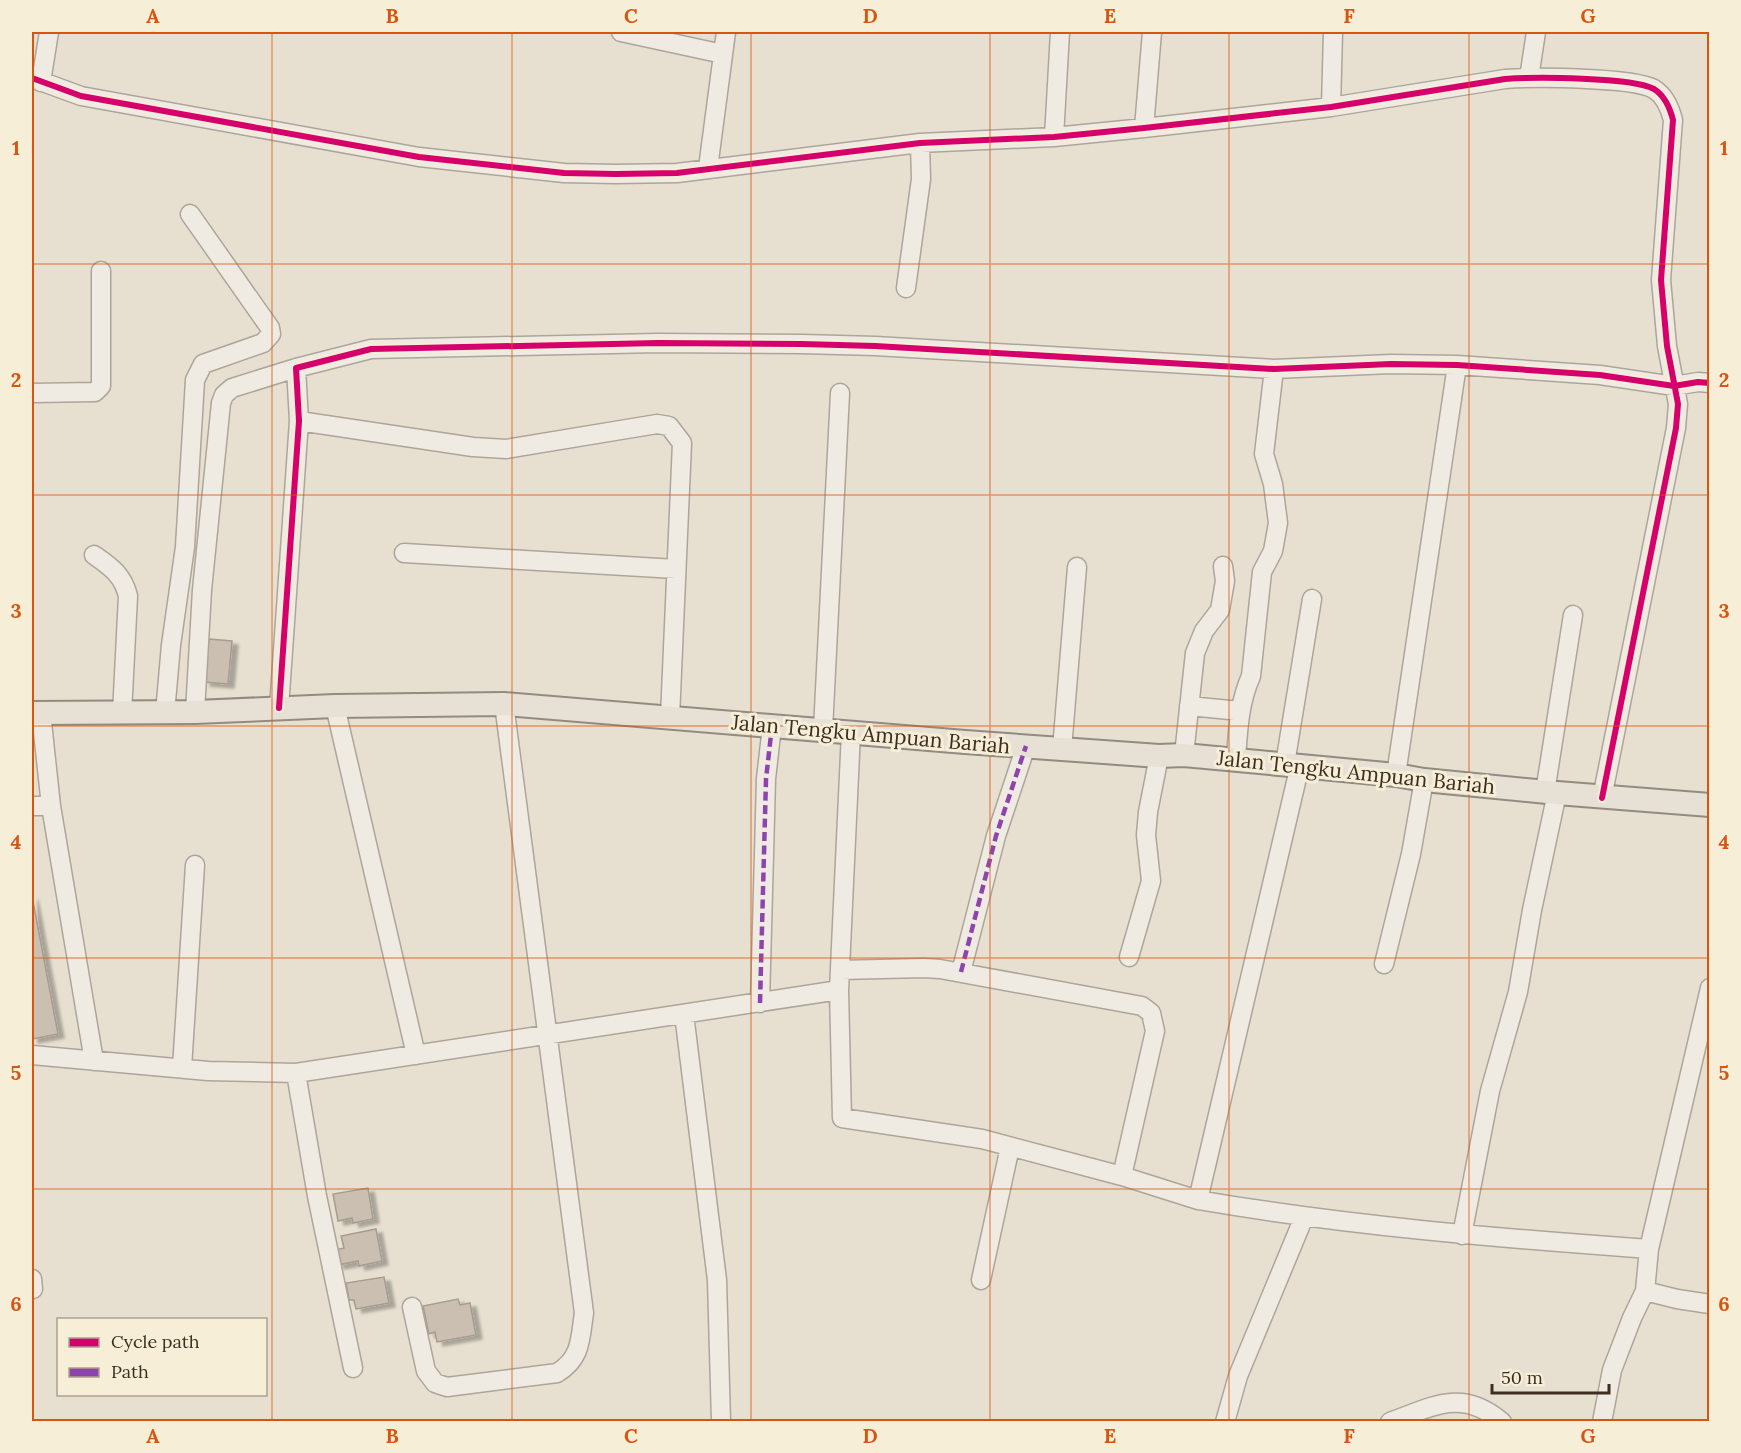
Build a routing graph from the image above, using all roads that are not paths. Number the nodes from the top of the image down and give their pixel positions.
1 (49, 32) edge
2 (621, 32) edge
3 (726, 32) edge
4 (1060, 32) edge
5 (1152, 32) edge
6 (1333, 32) edge
7 (1536, 32) edge
8 (723, 54) junction
9 (1529, 78) junction
10 (36, 80) edge
11 (1331, 107) junction
12 (1144, 128) junction
13 (1054, 137) junction
14 (920, 143) junction
15 (708, 168) junction
16 (190, 214) dead end
17 (100, 271) dead end
18 (906, 288) dead end
19 (1457, 365) junction
20 (296, 368) junction
21 (1274, 369) junction
22 (1710, 383) edge
23 (1674, 386) junction
24 (32, 393) edge
25 (840, 393) dead end
26 (299, 421) junction
27 (189, 464) junction
28 (213, 476) junction
29 (404, 553) dead end
30 (94, 555) dead end
31 (1223, 566) dead end
32 (1077, 567) dead end
33 (675, 569) junction
34 (1312, 599) dead end
35 (1573, 615) dead end
36 (504, 704) junction
37 (335, 706) junction
38 (1189, 706) junction
39 (279, 708) junction
40 (1240, 711) junction
41 (195, 712) junction
42 (36, 713) edge
43 (165, 713) junction
44 (122, 714) junction
45 (670, 717) junction
46 (772, 726) junction
47 (823, 730) junction
48 (850, 732) junction
49 (1026, 746) junction
50 (1062, 749) junction
51 (1184, 755) junction
52 (1159, 756) junction
53 (1236, 759) junction
54 (1292, 765) junction
55 (1396, 775) junction
56 (1424, 780) junction
57 (1551, 793) junction
58 (1602, 798) junction
59 (1710, 805) edge
60 (32, 806) edge
61 (51, 806) junction
62 (195, 865) dead end
63 (1130, 957) dead end
64 (1384, 964) dead end
65 (840, 970) junction
66 (961, 972) junction
67 (1710, 988) edge
68 (839, 990) junction
69 (760, 1003) junction
70 (684, 1014) junction
71 (547, 1035) junction
72 (32, 1055) edge
73 (416, 1055) junction
74 (94, 1061) junction
75 (182, 1068) junction
76 (296, 1073) junction
77 (1010, 1147) junction
78 (1122, 1176) junction
79 (1198, 1200) junction
80 (1304, 1217) junction
81 (1462, 1235) junction
82 (1649, 1249) junction
83 (981, 1280) dead end
84 (1645, 1290) junction
85 (1710, 1304) edge
86 (412, 1307) dead end
87 (353, 1368) dead end
88 (721, 1422) edge
89 (1225, 1422) edge
90 (1390, 1422) edge
91 (1502, 1422) edge
92 (1602, 1422) edge

1 - 10 street
2 - 8 street
3 - 8 street
4 - 13 street
5 - 12 street
6 - 11 street
7 - 9 street
8 - 15 street
9 - 11 street
9 - 23 street
10 - 15 street
11 - 12 street
12 - 13 street
13 - 14 street
14 - 15 street
14 - 18 street
16 - 27 street
17 - 24 street
19 - 21 street
19 - 23 street
19 - 55 street
20 - 21 street
20 - 26 street
20 - 28 street
21 - 40 street
22 - 23 street
23 - 58 street
25 - 47 street
26 - 33 street
26 - 39 street
27 - 28 street
27 - 43 street
28 - 41 street
29 - 33 street
30 - 44 street
31 - 38 street
32 - 50 street
33 - 45 street
34 - 54 street
35 - 57 street
36 - 37 main road, Jalan Tengku Ampuan Bariah
36 - 45 main road, Jalan Tengku Ampuan Bariah
36 - 71 street
37 - 39 main road, Jalan Tengku Ampuan Bariah
37 - 73 street
38 - 40 street
38 - 51 street
39 - 41 main road, Jalan Tengku Ampuan Bariah
40 - 53 street
41 - 43 main road, Jalan Tengku Ampuan Bariah
42 - 44 main road, Jalan Tengku Ampuan Bariah
42 - 61 street
43 - 44 main road, Jalan Tengku Ampuan Bariah
45 - 46 main road, Jalan Tengku Ampuan Bariah
46 - 47 main road, Jalan Tengku Ampuan Bariah
46 - 69 street
47 - 48 main road, Jalan Tengku Ampuan Bariah
48 - 49 main road, Jalan Tengku Ampuan Bariah
48 - 65 street
49 - 50 main road, Jalan Tengku Ampuan Bariah
49 - 66 street
50 - 52 main road, Jalan Tengku Ampuan Bariah
51 - 52 main road, Jalan Tengku Ampuan Bariah
51 - 53 main road, Jalan Tengku Ampuan Bariah
52 - 63 street
53 - 54 main road, Jalan Tengku Ampuan Bariah
54 - 55 main road, Jalan Tengku Ampuan Bariah
54 - 79 street
55 - 56 main road, Jalan Tengku Ampuan Bariah
56 - 57 main road, Jalan Tengku Ampuan Bariah
56 - 64 street
57 - 58 main road, Jalan Tengku Ampuan Bariah
57 - 81 street
58 - 59 main road, Jalan Tengku Ampuan Bariah
60 - 61 street
61 - 74 street
62 - 75 street
65 - 66 street
65 - 68 street
66 - 78 street
67 - 82 street
68 - 69 street
68 - 77 street
69 - 70 street
70 - 71 street
70 - 88 street
71 - 73 street
71 - 86 street
72 - 74 street
73 - 76 street
74 - 75 street
75 - 76 street
76 - 87 street
77 - 78 street
77 - 83 street
78 - 79 street
79 - 80 street
80 - 81 street
80 - 89 street
81 - 82 street
82 - 84 street
84 - 85 street
84 - 92 street
90 - 91 street

